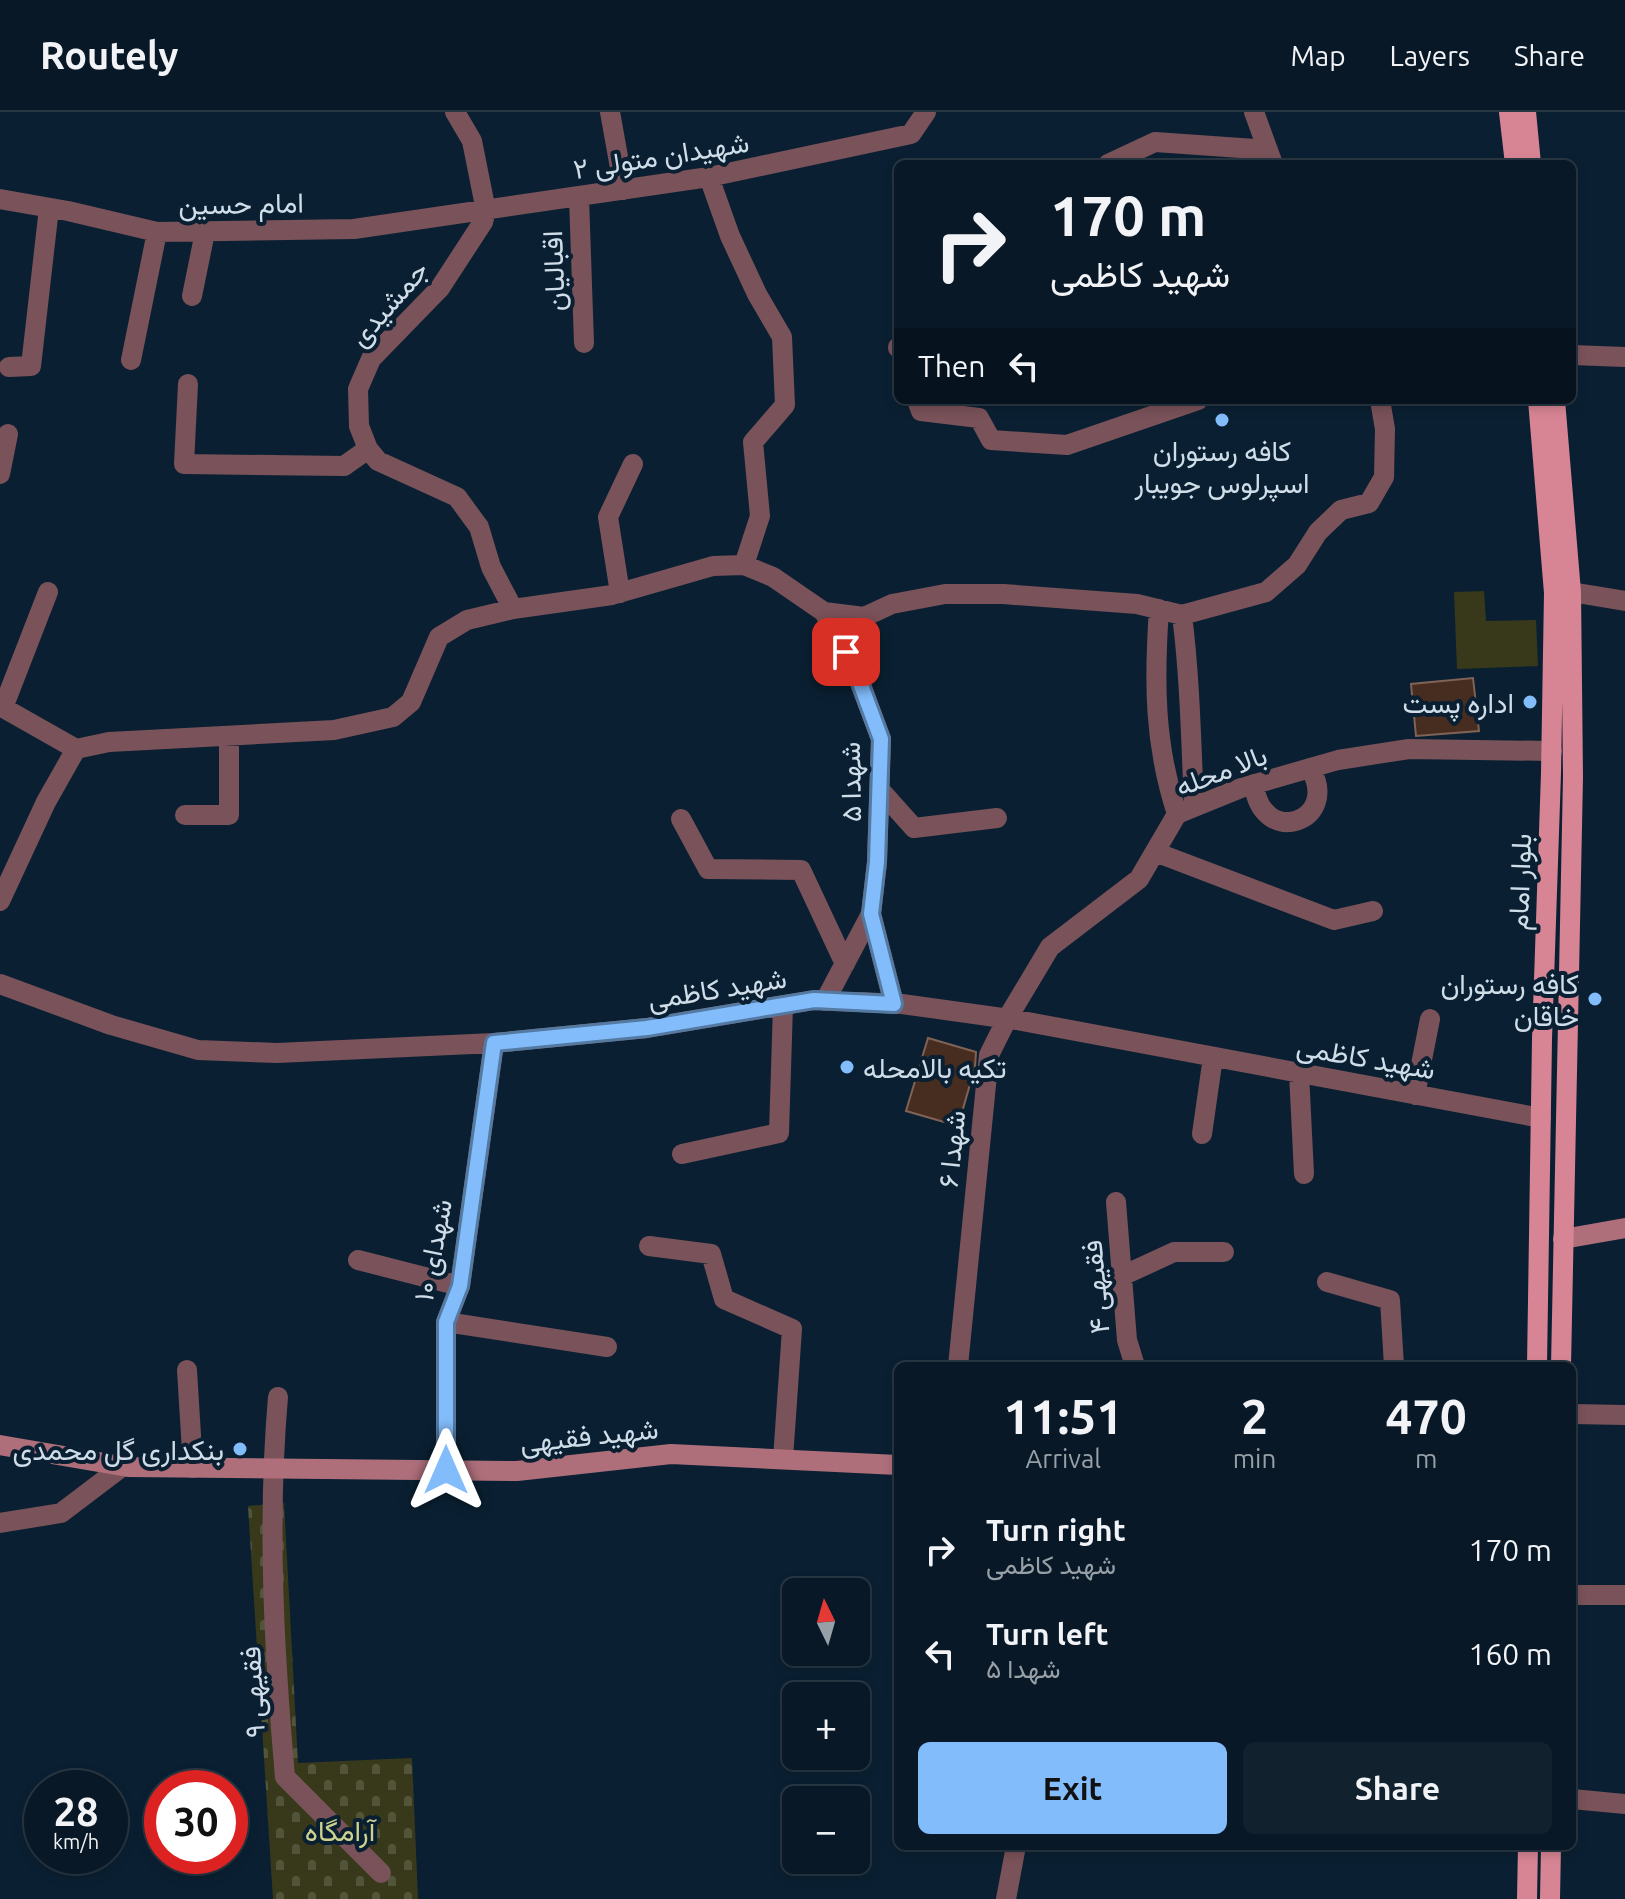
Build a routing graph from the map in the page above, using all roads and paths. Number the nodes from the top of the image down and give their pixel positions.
1 (455, 112) edge
2 (610, 112) edge
3 (926, 112) edge
4 (1254, 112) edge
5 (1509, 112) edge
6 (1526, 112) edge
7 (1260, 146) junction
8 (1117, 160) edge
9 (1236, 160) edge
10 (1270, 160) edge
11 (1515, 160) edge
12 (1531, 160) edge
13 (709, 177) junction
14 (624, 190) junction
15 (579, 197) junction
16 (0, 199) edge
17 (49, 208) junction
18 (486, 211) junction
19 (157, 232) junction
20 (205, 232) junction
21 (192, 296) dead end
22 (584, 343) dead end
23 (1576, 355) edge
24 (1625, 357) edge
25 (131, 360) dead end
26 (9, 367) dead end
27 (188, 384) dead end
28 (918, 404) edge
29 (1186, 404) edge
30 (1381, 404) edge
31 (1539, 404) edge
32 (1555, 404) edge
33 (8, 434) dead end
34 (368, 449) junction
35 (633, 464) dead end
36 (0, 474) edge
37 (744, 565) junction
38 (48, 592) dead end
39 (1563, 592) junction
40 (620, 593) junction
41 (1625, 601) edge
42 (513, 609) junction
43 (1159, 609) junction
44 (824, 612) junction
45 (1182, 615) junction
46 (2, 707) edge
47 (229, 736) junction
48 (76, 749) junction
49 (1552, 751) junction
50 (1310, 768) junction
51 (1254, 784) junction
52 (880, 790) junction
53 (1186, 809) junction
54 (185, 815) dead end
55 (997, 818) dead end
56 (681, 819) dead end
57 (1155, 852) junction
58 (0, 901) edge
59 (1373, 911) dead end
60 (871, 914) junction
61 (845, 964) junction
62 (0, 984) edge
63 (825, 1001) junction
64 (894, 1004) junction
65 (783, 1005) junction
66 (1007, 1019) junction
67 (1430, 1019) dead end
68 (494, 1043) junction
69 (1213, 1057) junction
70 (1299, 1073) junction
71 (1415, 1095) junction
72 (1541, 1118) junction
73 (1202, 1134) dead end
74 (682, 1154) dead end
75 (1304, 1174) dead end
76 (1116, 1202) dead end
77 (1625, 1228) edge
78 (1539, 1238) junction
79 (1563, 1239) junction
80 (649, 1246) dead end
81 (1224, 1252) dead end
82 (358, 1260) dead end
83 (1122, 1276) junction
84 (1327, 1282) dead end
85 (460, 1286) junction
86 (446, 1322) junction
87 (607, 1347) dead end
88 (958, 1362) edge
89 (1134, 1362) edge
90 (1394, 1362) edge
91 (1537, 1362) edge
92 (1561, 1362) edge
93 (187, 1370) dead end
94 (278, 1397) dead end
95 (1576, 1414) edge
96 (1625, 1415) edge
97 (0, 1445) edge
98 (783, 1459) junction
99 (894, 1465) edge
100 (123, 1466) junction
101 (193, 1468) junction
102 (272, 1469) junction
103 (446, 1470) junction
104 (0, 1523) edge
105 (1576, 1595) edge
106 (1625, 1595) edge
107 (1576, 1799) edge
108 (1625, 1804) edge
109 (1015, 1850) edge
110 (1528, 1850) edge
111 (1551, 1850) edge
112 (381, 1873) dead end
113 (1006, 1899) edge
114 (1527, 1899) edge
115 (1550, 1899) edge

1 - 18 street
2 - 14 street
3 - 13 street, شهیدان متولی ۲
4 - 7 street
5 - 11 main road
6 - 12 main road
7 - 8 street
7 - 9 street
7 - 10 street
13 - 14 street, شهیدان متولی ۲
13 - 37 street
14 - 15 street, شهیدان متولی ۲
15 - 18 street, شهیدان متولی ۲
15 - 22 street, اقبالیان
16 - 17 street, امام حسین
17 - 19 street, امام حسین
17 - 26 street
18 - 20 street, امام حسین
18 - 34 street, جمشیدی
19 - 20 street, امام حسین
19 - 25 street
20 - 21 street
23 - 24 street
27 - 34 street
28 - 29 street
30 - 45 street
31 - 39 main road, بلوار امام
32 - 39 main road, بلوار امام
33 - 36 street
34 - 42 street
35 - 40 street
37 - 40 street
37 - 44 street
38 - 46 street
39 - 41 street
39 - 49 main road, بلوار امام
39 - 79 main road, بلوار امام
40 - 42 street
42 - 47 street
43 - 44 street
43 - 45 street
43 - 53 street
44 - 52 street, شهدا ۵
45 - 53 street
46 - 48 street
47 - 48 street
47 - 54 street
48 - 58 street
49 - 50 street, بالا محله
49 - 72 main road, بلوار امام
50 - 51 street, بالا محله
50 - 51 street
51 - 53 street, بالا محله
52 - 55 street
52 - 60 street, شهدا ۵
53 - 57 street, بالا محله
56 - 61 street
57 - 59 street
57 - 66 street, بالا محله
60 - 61 street, شهدا ۵
60 - 64 street, شهدا ۵
61 - 63 street, شهدا ۵
62 - 68 street, شهید کاظمی
63 - 64 street, شهید کاظمی
63 - 65 street, شهید کاظمی
64 - 66 street, شهید کاظمی
65 - 68 street, شهید کاظمی
65 - 74 street
66 - 69 street, شهید کاظمی
66 - 88 street, شهدا ۶
67 - 71 street
68 - 85 street, شهدای ۱۰
69 - 70 street, شهید کاظمی
69 - 73 street
70 - 71 street, شهید کاظمی
70 - 75 street
71 - 72 street, شهید کاظمی
72 - 78 main road, بلوار امام
76 - 83 street, فقیهی ۴
77 - 79 main road
78 - 79 main road
78 - 91 main road, بلوار امام
79 - 92 main road, بلوار امام
80 - 98 street
81 - 83 street
82 - 85 street
83 - 89 street, فقیهی ۴
84 - 90 street
85 - 86 street, شهدای ۱۰
86 - 87 street
86 - 103 street, شهدای ۱۰
93 - 101 street
94 - 102 street, فقیهی ۹
95 - 96 street
97 - 100 main road, شهید فقیهی
98 - 99 main road, شهید فقیهی
98 - 103 main road, شهید فقیهی
100 - 101 main road, شهید فقیهی
100 - 104 street
101 - 102 main road, شهید فقیهی
102 - 103 main road, شهید فقیهی
102 - 112 street, فقیهی ۹
105 - 106 street
107 - 108 street
109 - 113 street
110 - 114 main road
111 - 115 main road

